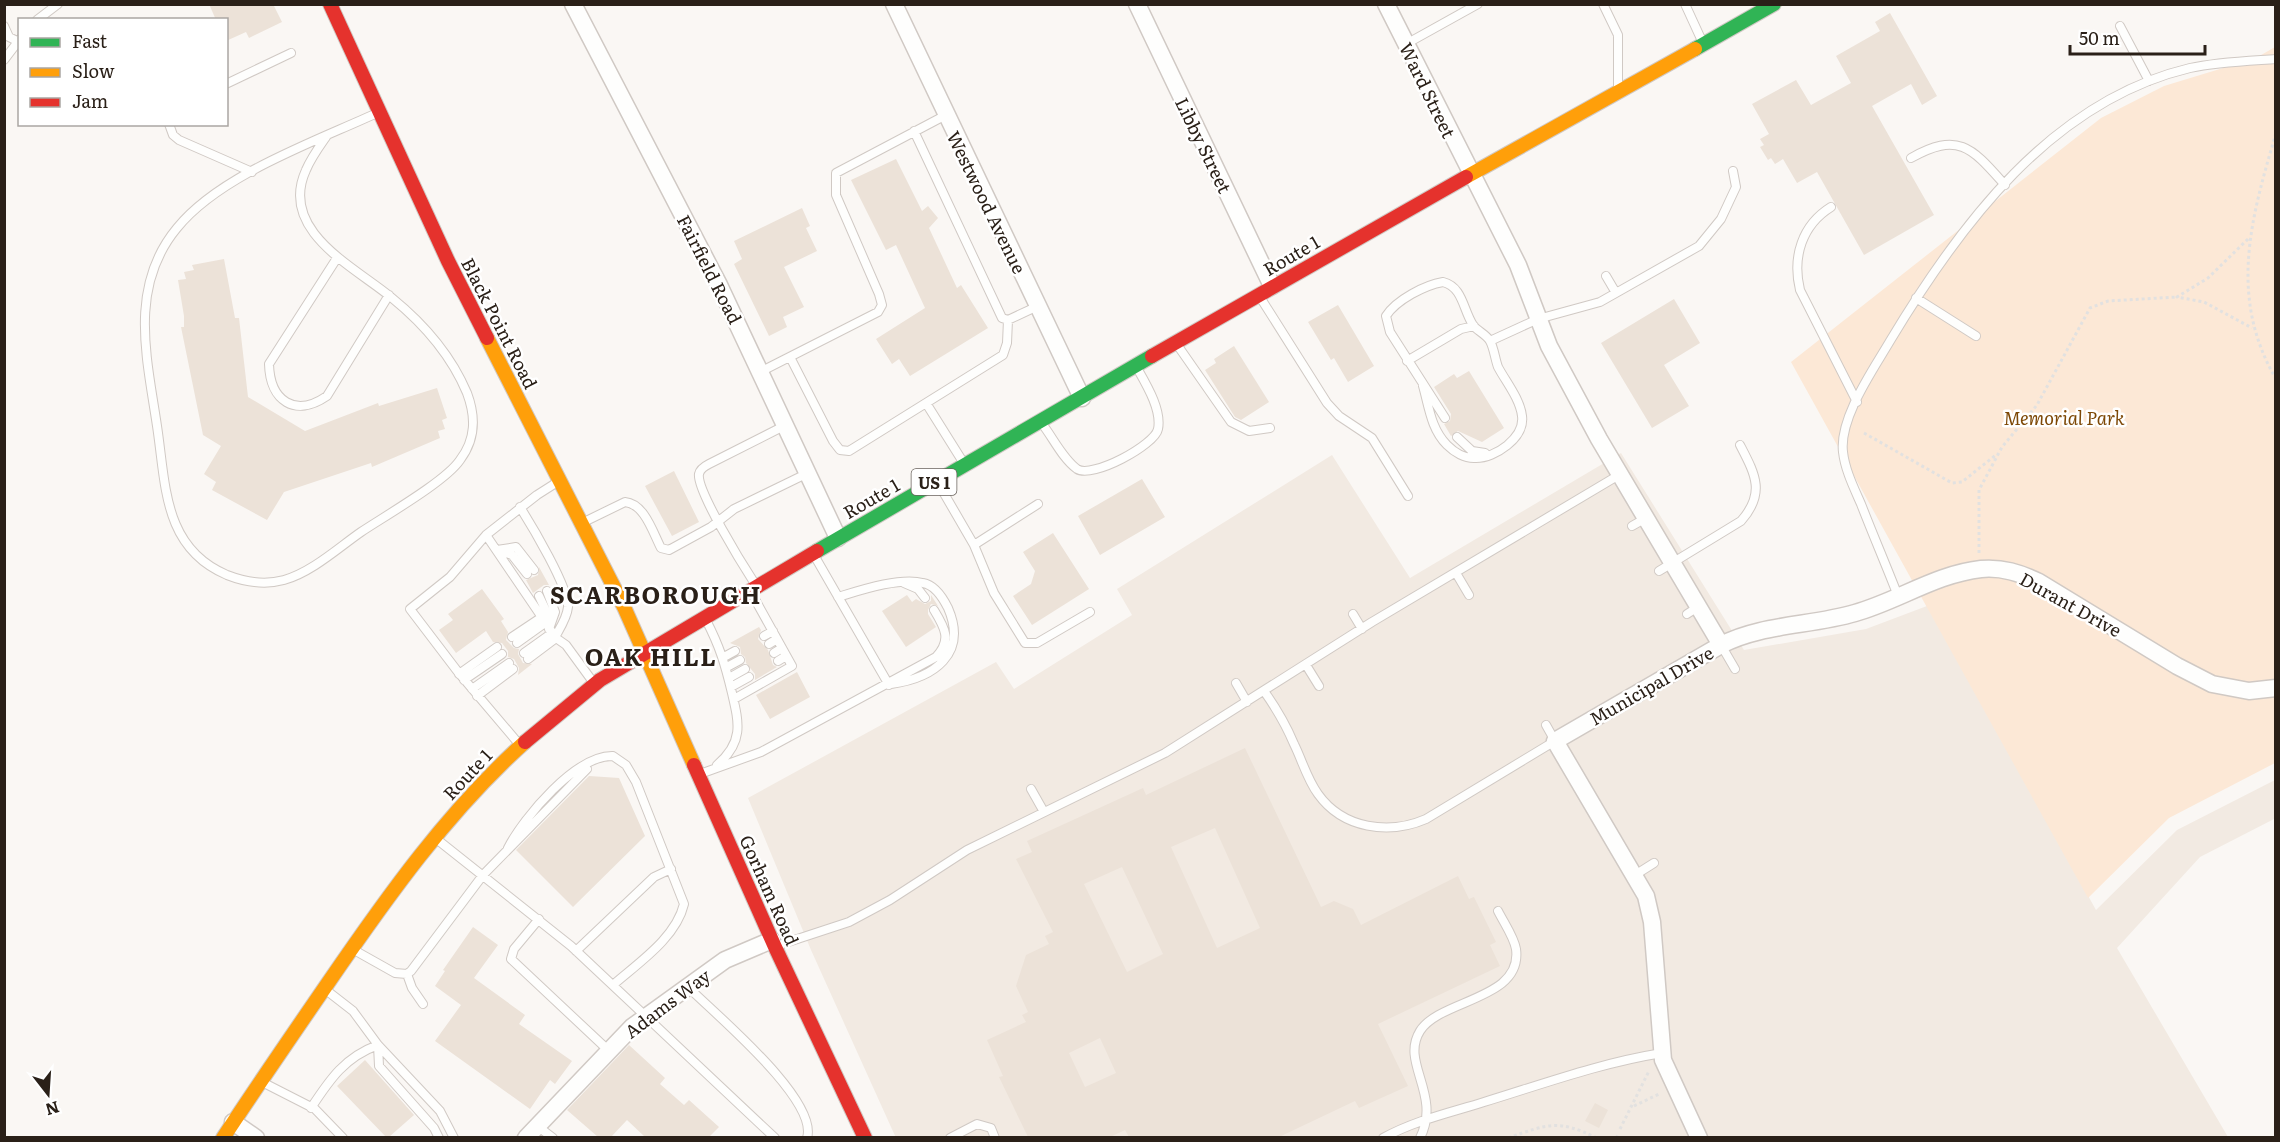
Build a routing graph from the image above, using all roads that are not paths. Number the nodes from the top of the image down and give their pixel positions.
1 (58, 4) edge
2 (330, 4) edge
3 (573, 4) edge
4 (894, 4) edge
5 (1137, 4) edge
6 (1386, 4) edge
7 (1478, 4) edge
8 (1603, 4) edge
9 (1685, 4) edge
10 (1774, 4) edge
11 (40, 18) edge
12 (4, 26) edge
13 (2120, 26) dead end
14 (18, 40) edge
15 (1406, 44) junction
16 (1704, 44) junction
17 (291, 54) dead end
18 (2276, 59) edge
19 (4, 60) edge
20 (2149, 81) junction
21 (228, 83) edge
22 (1618, 93) junction
23 (380, 112) junction
24 (946, 115) junction
25 (170, 126) edge
26 (914, 131) junction
27 (326, 136) junction
28 (1911, 158) dead end
29 (1733, 171) dead end
30 (252, 172) junction
31 (1470, 175) junction
32 (2005, 185) junction
33 (1831, 207) dead end
34 (337, 258) junction
35 (1606, 276) dead end
36 (1265, 290) junction
37 (1616, 293) junction
38 (389, 295) junction
39 (1916, 298) junction
40 (1038, 306) junction
41 (1538, 319) junction
42 (1008, 320) junction
43 (1474, 326) junction
44 (1976, 336) dead end
45 (1490, 341) junction
46 (1176, 343) junction
47 (790, 357) junction
48 (1407, 361) junction
49 (1136, 366) junction
50 (760, 372) junction
51 (1423, 386) junction
52 (1082, 398) junction
53 (1857, 402) junction
54 (926, 403) junction
55 (1445, 418) dead end
56 (1041, 422) junction
57 (786, 425) junction
58 (1270, 428) dead end
59 (1457, 437) dead end
60 (1740, 445) dead end
61 (1500, 449) junction
62 (964, 465) junction
63 (808, 473) junction
64 (1619, 475) junction
65 (560, 481) junction
66 (937, 481) junction
67 (1408, 496) dead end
68 (1038, 504) dead end
69 (520, 507) junction
70 (718, 521) junction
71 (581, 523) junction
72 (486, 535) junction
73 (838, 538) junction
74 (974, 545) junction
75 (497, 550) junction
76 (813, 553) junction
77 (1666, 567) junction
78 (530, 572) dead end
79 (1456, 573) junction
80 (904, 583) junction
81 (753, 589) junction
82 (543, 593) dead end
83 (1468, 595) dead end
84 (1898, 596) junction
85 (838, 597) junction
86 (925, 598) dead end
87 (934, 610) dead end
88 (1090, 612) dead end
89 (1353, 614) dead end
90 (705, 618) junction
91 (550, 629) junction
92 (1362, 629) junction
93 (514, 640) dead end
94 (1721, 645) junction
95 (500, 650) dead end
96 (646, 654) junction
97 (526, 656) dead end
98 (724, 657) junction
99 (1306, 665) junction
100 (511, 666) dead end
101 (727, 667) junction
102 (1734, 669) dead end
103 (747, 673) dead end
104 (461, 677) junction
105 (730, 682) junction
106 (1236, 683) dead end
107 (594, 684) junction
108 (890, 685) junction
109 (1319, 686) dead end
110 (2276, 688) edge
111 (1264, 691) junction
112 (475, 693) junction
113 (734, 699) junction
114 (1247, 702) junction
115 (1546, 725) dead end
116 (1555, 741) junction
117 (520, 745) junction
118 (706, 772) junction
119 (1031, 789) dead end
120 (1044, 812) junction
121 (434, 837) junction
122 (1654, 863) dead end
123 (671, 869) junction
124 (483, 875) junction
125 (1635, 875) junction
126 (1498, 911) dead end
127 (539, 919) junction
128 (774, 944) junction
129 (351, 949) junction
130 (576, 951) junction
131 (407, 974) junction
132 (614, 986) junction
133 (688, 987) junction
134 (324, 989) junction
135 (423, 1004) dead end
136 (645, 1017) junction
137 (378, 1045) junction
138 (608, 1050) junction
139 (1662, 1053) junction
140 (261, 1082) junction
141 (312, 1108) junction
142 (1428, 1117) junction
143 (233, 1122) junction
144 (531, 1131) edge
145 (223, 1137) edge
146 (256, 1137) edge
147 (344, 1137) edge
148 (438, 1137) edge
149 (454, 1137) edge
150 (553, 1137) edge
151 (775, 1137) edge
152 (807, 1137) edge
153 (865, 1137) edge
154 (950, 1137) edge
155 (995, 1137) edge
156 (1383, 1137) edge
157 (1420, 1137) edge
158 (1699, 1137) edge

1 - 11 lane
2 - 23 main road, Black Point Road
3 - 50 street, Fairfield Road
4 - 24 street, Westwood Avenue
5 - 36 street, Libby Street
6 - 15 street, Ward Street
7 - 15 lane
8 - 22 lane
9 - 16 lane
10 - 16 main road, Route 1 / US 1
12 - 14 lane
13 - 20 lane
14 - 19 lane
15 - 31 street, Ward Street
16 - 22 main road, Route 1 / US 1
17 - 21 lane
18 - 20 lane
20 - 32 lane
22 - 31 main road, Route 1 / US 1
23 - 27 lane
23 - 65 main road, Black Point Road
24 - 26 lane
24 - 40 street, Westwood Avenue
25 - 30 lane
26 - 42 lane
26 - 47 lane
27 - 30 lane
27 - 34 lane
28 - 32 lane
29 - 37 lane
30 - 38 lane
31 - 36 main road, Route 1 / US 1
31 - 41 street, Municipal Drive
32 - 39 lane
33 - 53 lane
34 - 38 lane
34 - 38 lane
35 - 37 lane
36 - 46 main road, Route 1 / US 1
36 - 67 lane
37 - 41 lane
39 - 44 lane
39 - 53 lane
40 - 42 lane
40 - 52 street, Westwood Avenue
41 - 45 lane
41 - 64 street, Municipal Drive
42 - 54 lane
43 - 45 lane
43 - 48 lane
43 - 48 lane
45 - 61 lane
46 - 49 main road, Route 1 / US 1
46 - 58 lane
47 - 50 lane
47 - 54 lane
48 - 51 lane
49 - 52 main road, Route 1 / US 1
49 - 56 lane
50 - 57 street, Fairfield Road
51 - 55 lane
51 - 61 lane
52 - 56 main road, Route 1 / US 1
53 - 84 lane
54 - 62 lane
56 - 62 main road, Route 1 / US 1
57 - 63 street, Fairfield Road
57 - 70 lane
59 - 61 lane
60 - 77 lane
62 - 66 main road, Route 1 / US 1
63 - 70 lane
63 - 73 street, Fairfield Road
64 - 77 street, Municipal Drive
64 - 79 lane
65 - 69 lane
65 - 71 main road, Black Point Road
66 - 73 main road, Route 1 / US 1
66 - 74 lane
68 - 74 lane
69 - 72 lane
69 - 91 lane
70 - 71 lane
70 - 81 lane
71 - 96 main road, Black Point Road
72 - 75 lane
72 - 104 lane
73 - 76 main road, Route 1 / US 1
74 - 88 lane
75 - 78 lane
75 - 91 lane
76 - 81 main road, Route 1 / US 1
76 - 85 lane
77 - 94 street, Municipal Drive
79 - 83 lane
79 - 92 lane
80 - 85 lane
80 - 86 lane
80 - 108 lane
81 - 90 main road, Route 1 / US 1
81 - 113 lane
82 - 91 lane
84 - 94 street, Durant Drive
84 - 110 street, Durant Drive
85 - 108 lane
87 - 108 lane
89 - 92 lane
90 - 96 main road, Route 1 / US 1
90 - 98 lane
91 - 93 lane
91 - 97 lane
91 - 107 lane
92 - 99 lane
94 - 102 lane
94 - 116 street, Municipal Drive
95 - 104 lane
96 - 107 main road, Route 1 / US 1
96 - 118 main road, Gorham Road
98 - 101 lane
98 - 101 lane
99 - 109 lane
99 - 111 lane
100 - 112 lane
101 - 105 lane
103 - 105 lane
104 - 112 lane
105 - 113 lane
106 - 114 lane
107 - 117 main road, Route 1 / US 1
108 - 118 lane
111 - 114 lane
111 - 116 lane
112 - 117 lane
113 - 118 lane
114 - 120 lane
115 - 116 lane
116 - 125 street
117 - 121 main road, Route 1 / US 1
118 - 128 main road, Gorham Road
119 - 120 lane
120 - 128 lane
121 - 124 lane
121 - 129 main road, Route 1 / US 1
122 - 125 lane
123 - 124 lane
123 - 130 lane
123 - 132 lane
124 - 127 lane
124 - 131 lane
125 - 139 street
126 - 142 lane
127 - 130 lane
127 - 138 lane
128 - 133 street, Adams Way
128 - 153 main road, Gorham Road
129 - 131 lane
129 - 134 main road, Route 1 / US 1
130 - 132 lane
131 - 135 lane
132 - 136 lane
133 - 136 street, Adams Way
133 - 152 lane
134 - 137 lane
134 - 140 main road, Route 1 / US 1
136 - 138 street, Adams Way
136 - 151 lane
137 - 141 lane
137 - 148 lane
137 - 149 lane
138 - 144 street, Adams Way
139 - 142 lane
139 - 158 street
140 - 141 lane
140 - 143 main road, Route 1 / US 1
141 - 147 lane
142 - 156 lane
142 - 157 lane
143 - 145 main road, Route 1 / US 1
143 - 146 street
144 - 150 lane
154 - 155 lane

